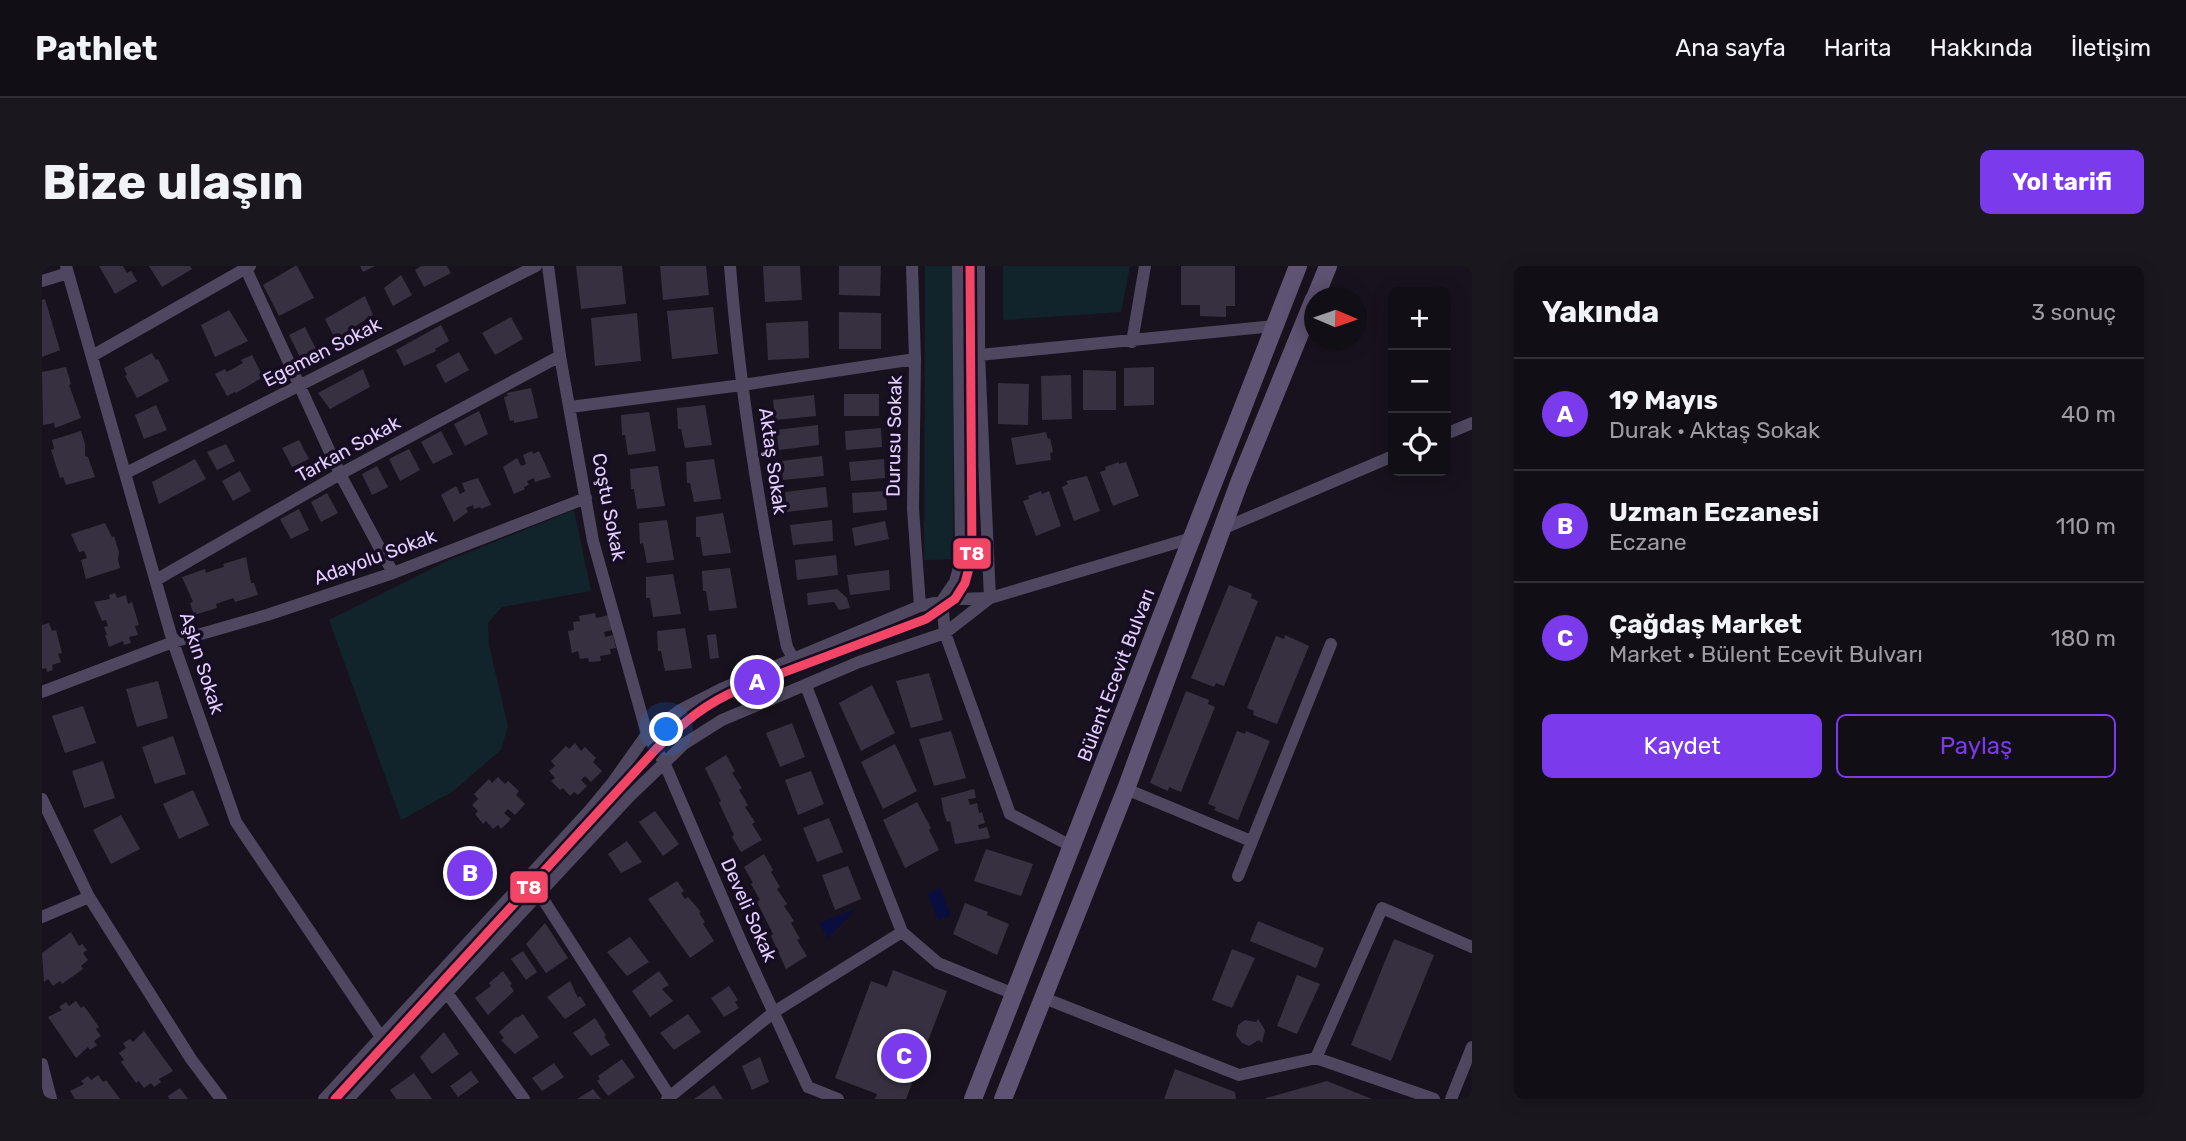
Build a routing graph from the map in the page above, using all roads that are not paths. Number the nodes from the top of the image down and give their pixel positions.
1 (536, 266) edge
2 (548, 266) edge
3 (730, 266) edge
4 (912, 266) edge
5 (958, 266) edge
6 (979, 266) edge
7 (1145, 266) edge
8 (1298, 266) edge
9 (1328, 266) edge
10 (248, 268) edge
11 (67, 269) edge
12 (42, 281) edge
13 (1319, 287) edge
14 (1304, 325) edge
15 (1274, 326) junction
16 (1132, 342) junction
17 (979, 355) junction
18 (92, 356) junction
19 (560, 356) junction
20 (915, 359) junction
21 (299, 384) junction
22 (742, 386) junction
23 (570, 407) junction
24 (1472, 423) edge
25 (1451, 432) edge
26 (1388, 458) edge
27 (126, 473) junction
28 (340, 474) junction
29 (586, 498) junction
30 (1222, 529) junction
31 (1192, 538) junction
32 (393, 573) junction
33 (156, 580) junction
34 (990, 598) junction
35 (942, 601) junction
36 (920, 606) junction
37 (945, 633) junction
38 (173, 642) junction
39 (1331, 644) dead end
40 (793, 658) junction
41 (806, 686) junction
42 (42, 692) edge
43 (647, 734) junction
44 (656, 749) joint
45 (664, 762) junction
46 (1126, 789) junction
47 (42, 799) edge
48 (1251, 841) junction
49 (1071, 846) junction
50 (1238, 876) dead end
51 (539, 893) junction
52 (89, 897) junction
53 (42, 916) edge
54 (902, 932) junction
55 (1472, 947) edge
56 (447, 993) junction
57 (1014, 994) junction
58 (1044, 998) junction
59 (774, 1012) junction
60 (380, 1037) junction
61 (1472, 1048) edge
62 (1316, 1058) junction
63 (42, 1064) edge
64 (807, 1093) edge
65 (356, 1096) edge
66 (668, 1098) edge
67 (51, 1099) edge
68 (221, 1099) edge
69 (324, 1099) edge
70 (524, 1099) edge
71 (838, 1099) edge
72 (973, 1099) edge
73 (1003, 1099) edge
74 (1434, 1099) edge
75 (1451, 1099) edge

1 - 21 street, Egemen Sokak
2 - 19 street, Coştu Sokak
3 - 22 street, Aktaş Sokak
4 - 20 street, Durusu Sokak
5 - 35 street
6 - 17 street
7 - 16 street
8 - 15 main road, Bülent Ecevit Bulvarı
9 - 13 main road
10 - 18 street
10 - 21 street
11 - 12 street
11 - 18 street, Aşkın Sokak
14 - 30 main road
15 - 16 street
15 - 31 main road, Bülent Ecevit Bulvarı
16 - 17 street
17 - 34 street
18 - 27 street, Aşkın Sokak
19 - 23 street, Coştu Sokak
19 - 28 street, Tarkan Sokak
20 - 22 street
20 - 36 street, Durusu Sokak
21 - 27 street, Egemen Sokak
21 - 28 street
22 - 23 street
22 - 40 street, Aktaş Sokak
23 - 29 street, Coştu Sokak
24 - 25 street
26 - 30 street
27 - 33 street, Aşkın Sokak
28 - 32 street
28 - 33 street, Tarkan Sokak
29 - 32 street, Adayolu Sokak
29 - 43 street, Coştu Sokak
30 - 46 main road
31 - 34 street
31 - 49 main road, Bülent Ecevit Bulvarı
32 - 38 street, Adayolu Sokak
33 - 38 street, Aşkın Sokak
34 - 35 street
34 - 37 street
35 - 36 street
35 - 37 street
36 - 40 street
37 - 41 street
37 - 49 street
38 - 42 street, Adayolu Sokak
38 - 60 street, Aşkın Sokak
39 - 48 street
40 - 43 street
41 - 45 street
41 - 54 street
43 - 44 street, Coştu Sokak
43 - 60 street
44 - 45 street, Develi Sokak
45 - 51 street
45 - 59 street, Develi Sokak
46 - 48 street
46 - 58 main road
47 - 52 street
48 - 50 street
49 - 57 main road, Bülent Ecevit Bulvarı
51 - 56 street
51 - 66 street
52 - 53 street
52 - 68 street
54 - 57 street
54 - 59 street
55 - 62 street
56 - 65 street
56 - 70 street
57 - 72 main road, Bülent Ecevit Bulvarı
58 - 62 street
58 - 73 main road
59 - 64 street, Develi Sokak
59 - 66 street
60 - 69 street
61 - 75 street
62 - 74 street
63 - 67 street
64 - 71 street

